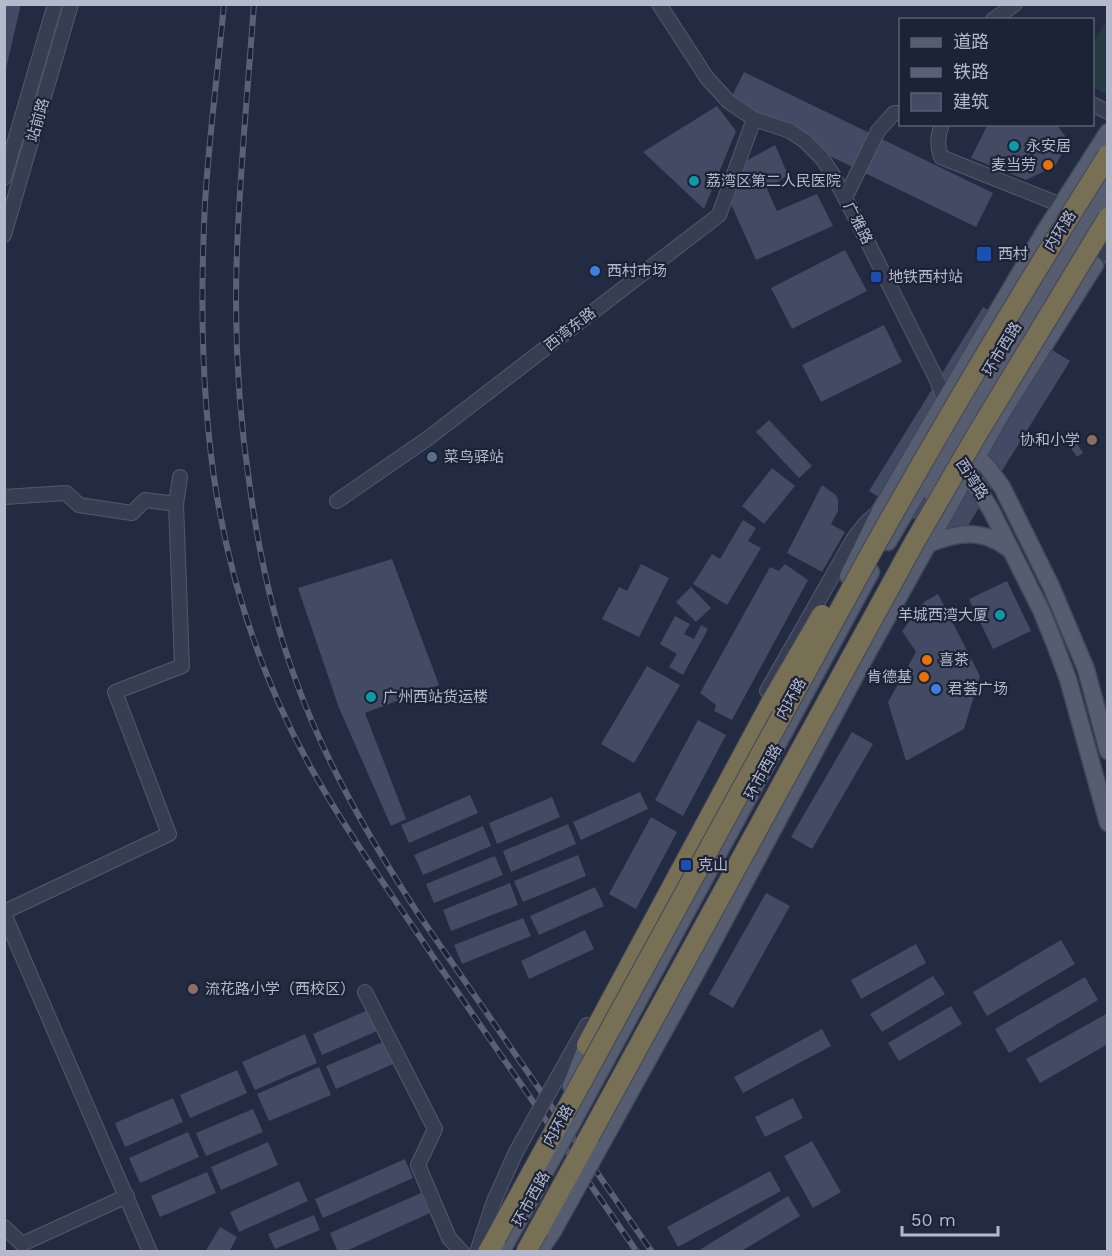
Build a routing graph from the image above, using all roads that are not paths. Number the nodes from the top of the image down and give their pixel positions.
1 (55, 4) edge
2 (71, 4) edge
3 (658, 4) edge
4 (899, 113) edge
5 (754, 119) junction
6 (942, 126) edge
7 (1107, 132) edge
8 (1107, 155) edge
9 (1107, 174) edge
10 (4, 178) edge
11 (845, 198) junction
12 (1107, 198) edge
13 (1061, 205) junction
14 (1107, 218) edge
15 (4, 235) edge
16 (1107, 241) edge
17 (1101, 261) edge
18 (1056, 284) junction
19 (981, 395) junction
20 (945, 400) junction
21 (1005, 408) junction
22 (925, 444) junction
23 (961, 451) junction
24 (977, 456) junction
25 (935, 475) junction
26 (180, 477) dead end
27 (918, 494) junction
28 (4, 497) edge
29 (337, 501) dead end
30 (176, 504) junction
31 (880, 511) junction
32 (928, 544) junction
33 (1011, 550) junction
34 (787, 688) junction
35 (812, 698) junction
36 (838, 707) junction
37 (1107, 751) edge
38 (1107, 823) edge
39 (4, 913) edge
40 (681, 953) junction
41 (701, 964) junction
42 (365, 992) dead end
43 (587, 1045) junction
44 (571, 1088) junction
45 (551, 1089) junction
46 (600, 1103) junction
47 (557, 1111) junction
48 (618, 1112) junction
49 (571, 1125) junction
50 (546, 1150) junction
51 (520, 1177) junction
52 (127, 1196) junction
53 (538, 1197) junction
54 (4, 1227) edge
55 (553, 1231) junction
56 (20, 1248) edge
57 (150, 1251) edge
58 (462, 1251) edge
59 (478, 1251) edge
60 (488, 1251) edge
61 (501, 1251) edge
62 (518, 1251) edge
63 (526, 1251) edge
64 (539, 1251) edge
65 (545, 1251) edge

1 - 10 street, 站前路
2 - 15 street, 站前路
3 - 5 street, 广雅路
4 - 11 street
5 - 11 street, 广雅路
5 - 29 street, 西湾东路
6 - 13 street
7 - 13 main road
8 - 22 highway, 内环路, bridge
9 - 19 main road, 环市西路
11 - 20 street, 广雅路
12 - 18 main road, 环市西路
13 - 20 main road
14 - 23 highway, bridge
16 - 17 street
16 - 23 highway, bridge
17 - 18 main road
17 - 21 main road
18 - 19 main road, 环市西路
19 - 21 street
19 - 23 main road, 环市西路
20 - 22 main road
20 - 23 main road
21 - 24 main road
22 - 23 main road
22 - 31 main road
22 - 43 highway, bridge
22 - 60 highway, 内环路, bridge
23 - 24 main road
23 - 24 main road, 西湾路
23 - 25 main road, 环市西路
23 - 25 main road
23 - 32 main road
23 - 33 main road, 西湾路
23 - 63 highway, bridge
24 - 37 main road, 西湾路
25 - 27 main road
26 - 30 street
27 - 31 main road
27 - 35 main road, 环市西路
28 - 30 street
30 - 39 street
31 - 34 main road
31 - 45 street
32 - 33 main road
32 - 36 main road
33 - 38 main road, 西湾路
34 - 35 street
34 - 44 main road
35 - 36 street
35 - 40 main road, 环市西路
35 - 49 main road, 环市西路
36 - 41 main road
39 - 52 street
40 - 41 street
40 - 46 main road, 环市西路
41 - 48 main road
42 - 58 street
43 - 44 main road
43 - 45 street
44 - 47 main road
45 - 59 street, bridge
46 - 48 street
46 - 53 main road, 环市西路
47 - 50 main road, bridge
47 - 51 main road
48 - 55 main road, bridge
49 - 50 main road, bridge
49 - 53 main road, 环市西路, bridge
50 - 51 main road, bridge
50 - 53 main road, bridge
51 - 59 main road
52 - 56 street
52 - 57 street
53 - 61 main road, 环市西路
53 - 62 main road, 环市西路
54 - 56 street
55 - 64 main road
55 - 65 street

